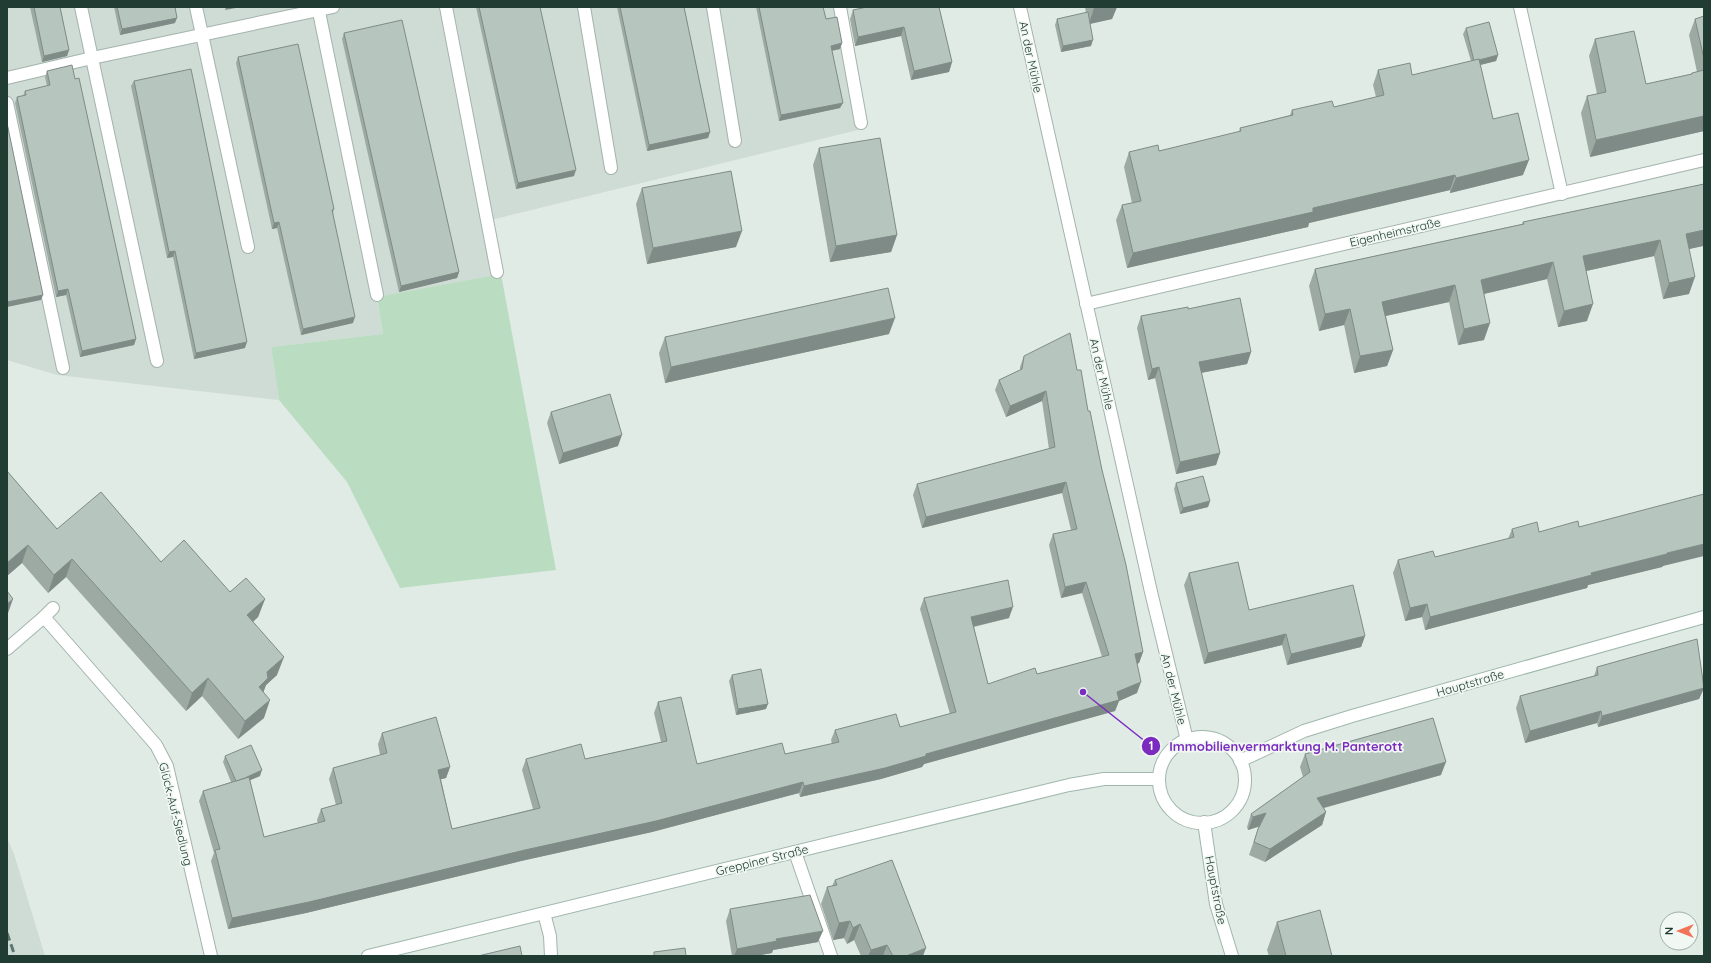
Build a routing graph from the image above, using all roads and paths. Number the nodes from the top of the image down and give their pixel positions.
1 (81, 7) edge
2 (196, 7) edge
3 (333, 7) edge
4 (446, 7) edge
5 (584, 7) edge
6 (714, 7) edge
7 (840, 7) edge
8 (1020, 7) edge
9 (1520, 7) edge
10 (318, 8) edge
11 (203, 35) junction
12 (92, 58) junction
13 (7, 78) edge
14 (7, 103) edge
15 (861, 123) dead end
16 (734, 141) dead end
17 (1704, 160) edge
18 (611, 168) dead end
19 (1562, 194) junction
20 (248, 247) dead end
21 (498, 272) dead end
22 (377, 295) dead end
23 (1086, 304) junction
24 (157, 361) dead end
25 (63, 368) dead end
26 (53, 608) dead end
27 (44, 617) junction
28 (1704, 617) edge
29 (7, 649) edge
30 (1186, 740) junction
31 (1240, 761) junction
32 (1159, 779) junction
33 (1204, 822) junction
34 (795, 852) junction
35 (544, 913) junction
36 (210, 956) edge
37 (368, 956) edge
38 (551, 956) edge
39 (831, 956) edge
40 (1232, 956) edge

1 - 12 street
2 - 11 street
3 - 10 street
4 - 21 street
5 - 18 street
6 - 16 street
7 - 15 street
8 - 23 street, An der Mühle
9 - 19 street
10 - 11 street
10 - 22 street
11 - 12 street
11 - 20 street
12 - 13 street
12 - 24 street
14 - 25 street
17 - 19 street, Eigenheimstraße
19 - 23 street, Eigenheimstraße
23 - 30 street, An der Mühle
26 - 27 street
27 - 29 street
27 - 36 street, Glück-Auf-Siedlung
28 - 31 street, Hauptstraße
30 - 31 street
30 - 32 street
31 - 33 street
32 - 33 street
32 - 34 street, Greppiner Straße
33 - 40 street, Hauptstraße
34 - 35 street, Greppiner Straße
34 - 39 street
35 - 37 street, Greppiner Straße
35 - 38 street

